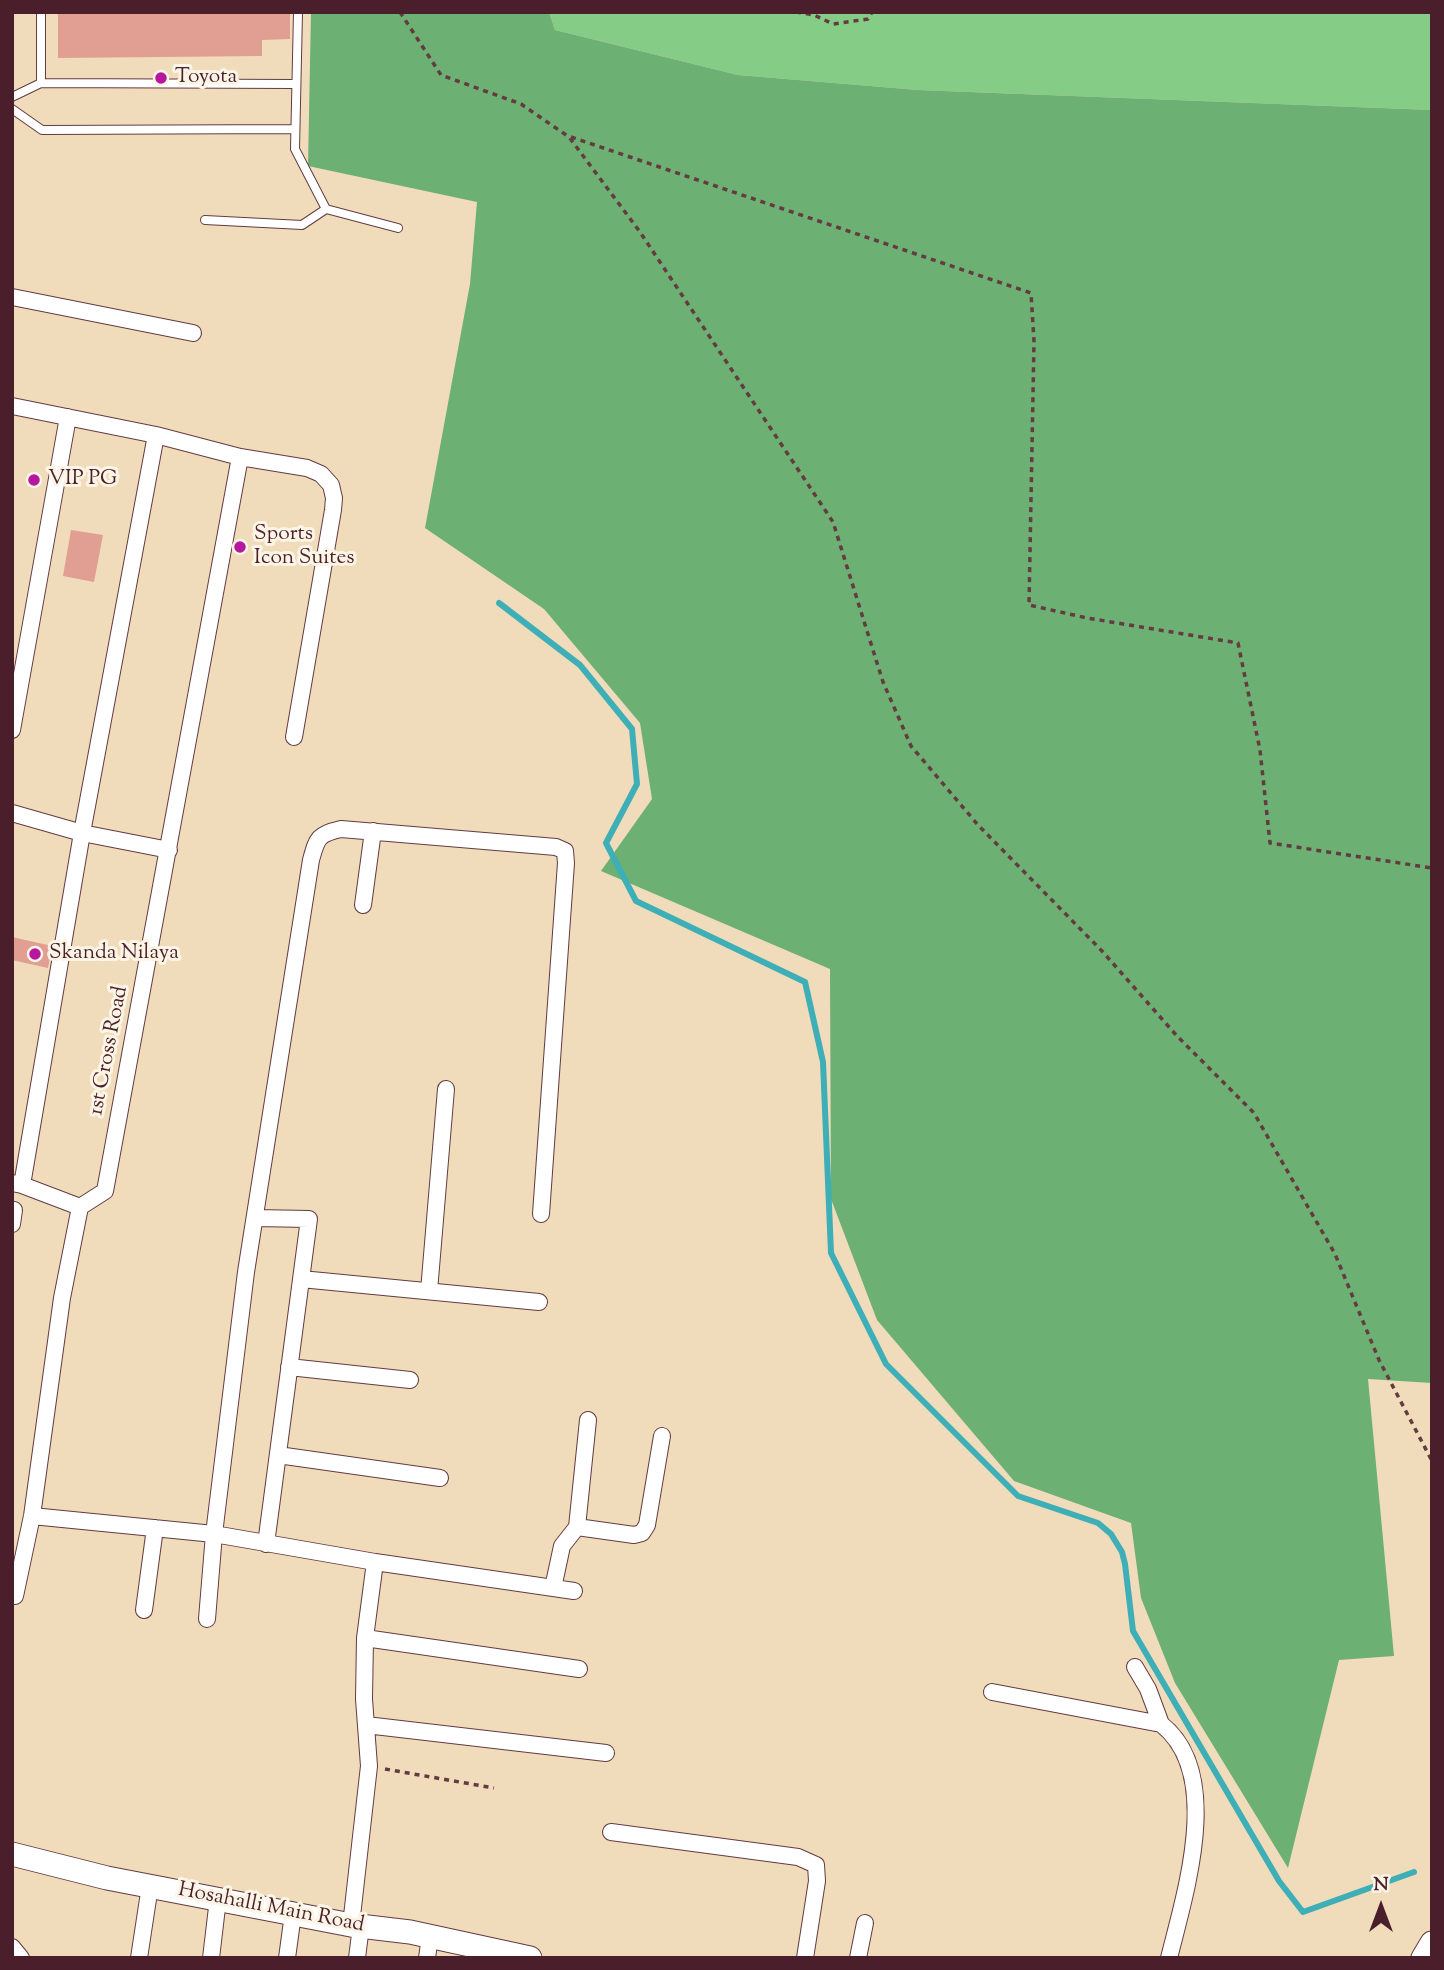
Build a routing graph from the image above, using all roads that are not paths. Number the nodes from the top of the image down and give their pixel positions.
1 (41, 12) edge
2 (298, 12) edge
3 (41, 83) junction
4 (295, 84) junction
5 (12, 97) edge
6 (12, 109) edge
7 (293, 129) junction
8 (326, 209) junction
9 (205, 219) dead end
10 (398, 228) dead end
11 (12, 297) edge
12 (193, 333) dead end
13 (12, 406) edge
14 (68, 417) junction
15 (156, 435) junction
16 (240, 457) junction
17 (12, 730) edge
18 (294, 737) dead end
19 (12, 813) edge
20 (373, 831) junction
21 (82, 833) junction
22 (169, 850) junction
23 (363, 905) dead end
24 (446, 1089) dead end
25 (17, 1184) edge
26 (80, 1207) junction
27 (541, 1214) dead end
28 (255, 1218) junction
29 (301, 1279) junction
30 (429, 1291) junction
31 (539, 1302) dead end
32 (289, 1367) junction
33 (410, 1380) dead end
34 (588, 1420) dead end
35 (662, 1436) dead end
36 (278, 1455) junction
37 (440, 1478) dead end
38 (32, 1516) junction
39 (577, 1527) junction
40 (155, 1528) junction
41 (214, 1534) junction
42 (266, 1544) junction
43 (375, 1562) junction
44 (553, 1588) junction
45 (574, 1591) dead end
46 (12, 1596) edge
47 (144, 1610) dead end
48 (207, 1619) dead end
49 (365, 1638) junction
50 (1135, 1667) dead end
51 (579, 1669) dead end
52 (992, 1692) dead end
53 (1161, 1724) junction
54 (366, 1725) junction
55 (606, 1754) dead end
56 (611, 1832) dead end
57 (12, 1854) edge
58 (150, 1886) junction
59 (218, 1899) junction
60 (293, 1914) junction
61 (865, 1923) dead end
62 (356, 1926) junction
63 (1432, 1943) edge
64 (12, 1947) edge
65 (428, 1947) edge
66 (506, 1955) edge
67 (21, 1958) edge
68 (139, 1958) edge
69 (211, 1958) edge
70 (287, 1958) edge
71 (356, 1958) edge
72 (530, 1958) edge
73 (805, 1958) edge
74 (858, 1958) edge
75 (1169, 1958) edge
76 (1423, 1958) edge

1 - 3 lane
2 - 4 lane
3 - 4 lane
3 - 5 lane
4 - 7 lane
6 - 7 lane
7 - 8 lane
8 - 9 lane
8 - 10 lane
11 - 12 street
13 - 14 street
14 - 15 street
14 - 17 street
15 - 16 street
15 - 21 street
16 - 18 street
16 - 22 street, 1st Cross Road
19 - 21 street
20 - 23 street
20 - 27 street
20 - 28 street
21 - 22 street
21 - 25 street
22 - 26 street, 1st Cross Road
24 - 30 street
25 - 26 street
26 - 38 street
28 - 29 street
28 - 41 street
29 - 30 street
29 - 32 street
30 - 31 street
32 - 33 street
32 - 36 street
34 - 39 street
35 - 39 street
36 - 37 street
36 - 42 street
38 - 40 street
38 - 46 street
39 - 44 street
40 - 41 street
40 - 47 street
41 - 42 street
41 - 48 street
42 - 43 street
43 - 44 street
43 - 49 street
44 - 45 street
49 - 51 street
49 - 54 street
50 - 53 street
52 - 53 street
53 - 75 street
54 - 55 street
54 - 62 street
56 - 73 street
57 - 58 street, Hosahalli Main Road
58 - 59 street, Hosahalli Main Road
58 - 68 street
59 - 60 street, Hosahalli Main Road
59 - 69 street
60 - 62 street, Hosahalli Main Road
60 - 70 street
61 - 74 street
62 - 65 street, Hosahalli Main Road
62 - 71 street
63 - 76 street
64 - 67 street
65 - 66 street, Hosahalli Main Road
66 - 72 street, Hosahalli Main Road

